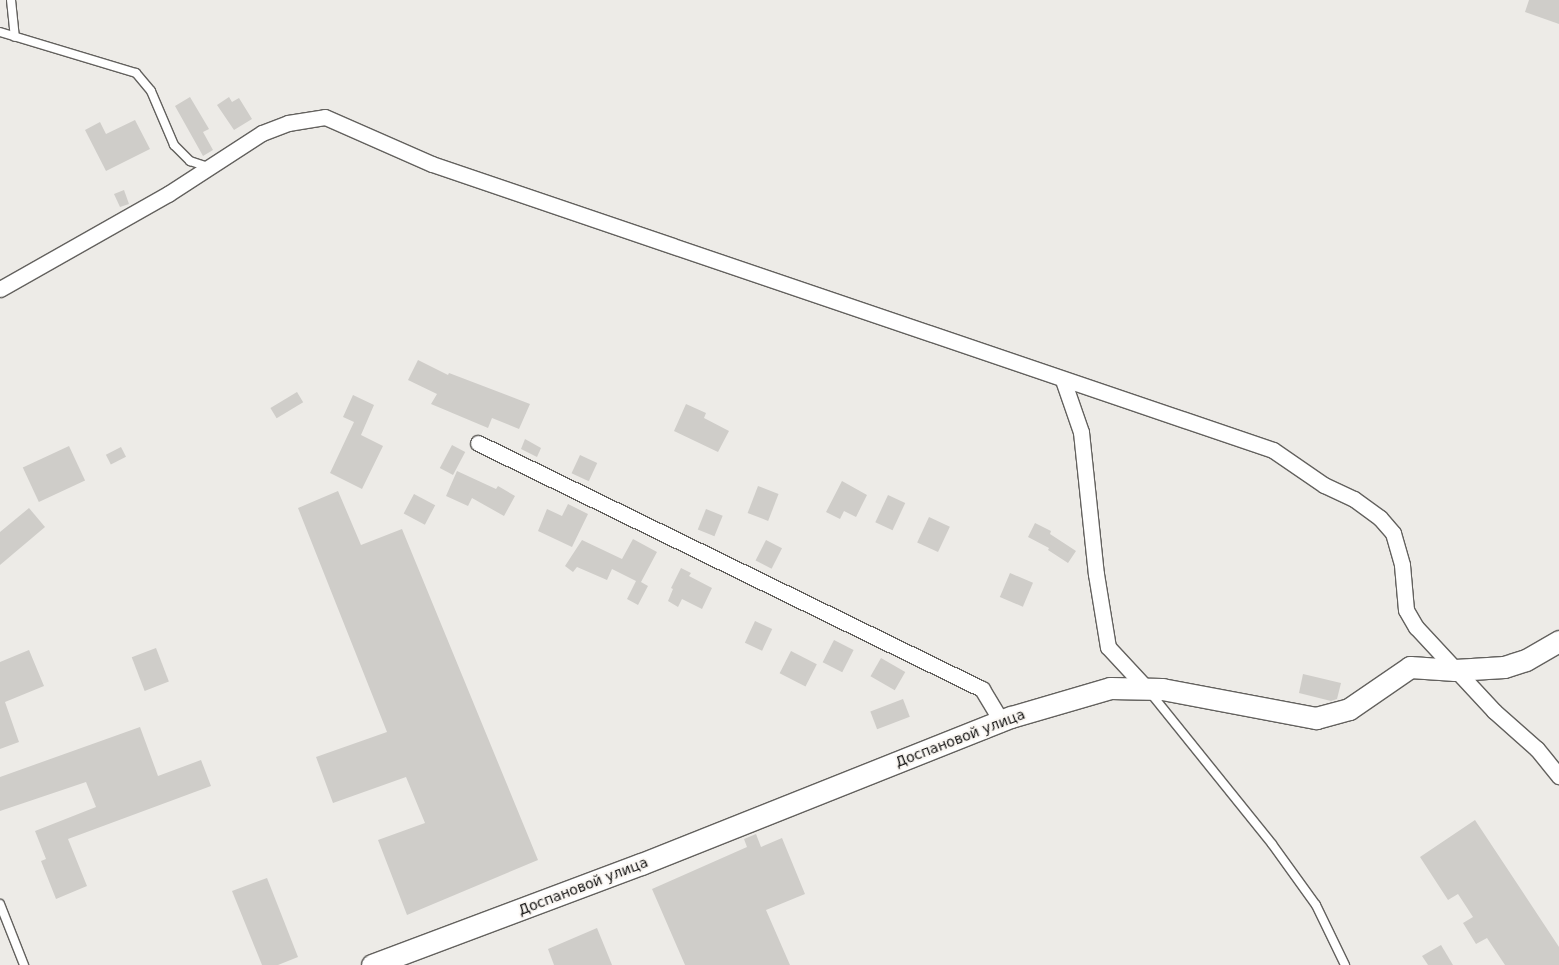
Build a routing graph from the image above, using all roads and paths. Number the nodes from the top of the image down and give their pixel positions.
1 (10, 0) edge
2 (0, 32) edge
3 (15, 37) junction
4 (209, 167) junction
5 (0, 289) edge
6 (1063, 380) junction
7 (478, 443) dead end
8 (1559, 641) edge
9 (1455, 670) junction
10 (1147, 689) junction
11 (1001, 720) junction
12 (1559, 776) edge
13 (0, 904) edge
14 (24, 965) edge
15 (372, 965) edge
16 (1345, 965) edge

1 - 3 lane
2 - 3 lane
3 - 4 lane
4 - 5 street
4 - 6 street
6 - 9 street
6 - 10 street
7 - 11 street
8 - 9 street, Доспановой улица
9 - 10 street, Доспановой улица
9 - 12 street
10 - 11 street, Доспановой улица
10 - 16 lane
11 - 15 street, Доспановой улица
13 - 14 lane

